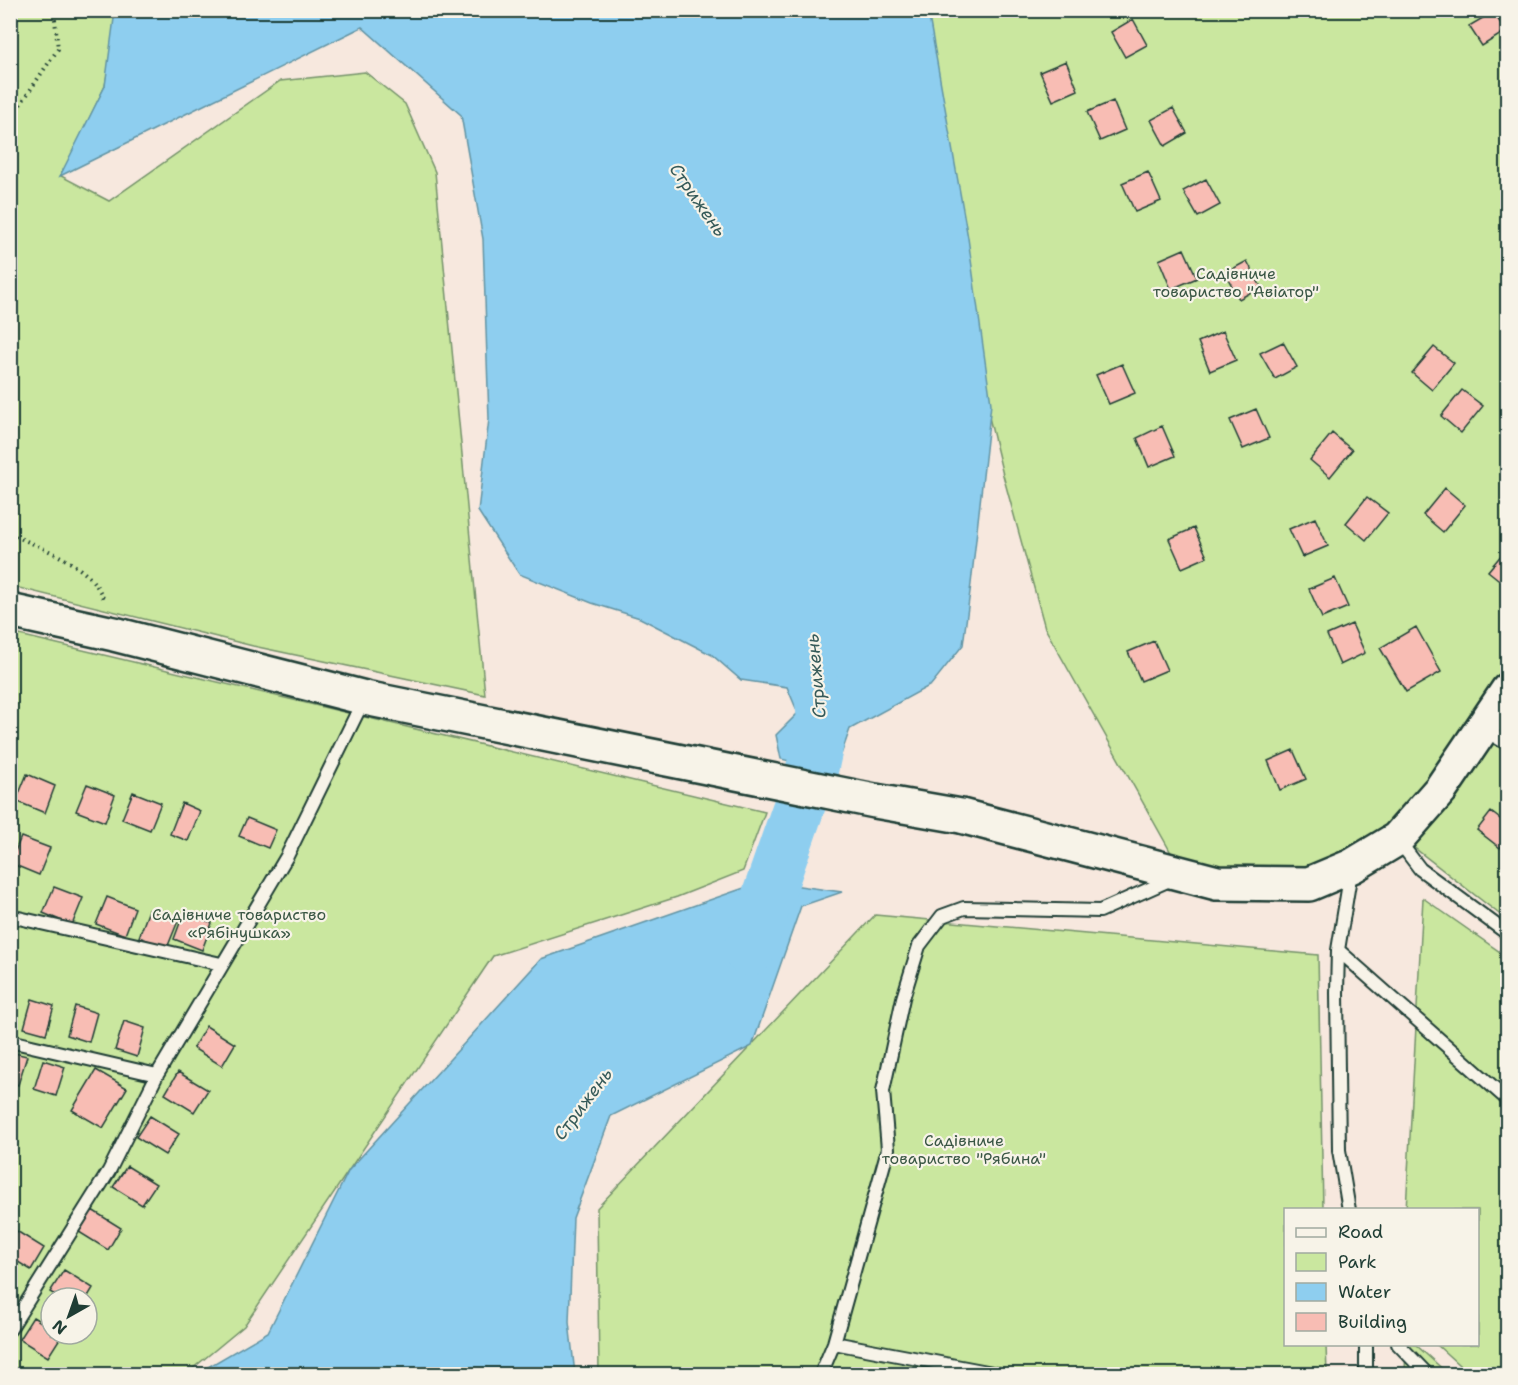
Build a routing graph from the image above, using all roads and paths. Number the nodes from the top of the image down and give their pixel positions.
1 (54, 10) edge
2 (10, 109) edge
3 (10, 534) edge
4 (10, 611) edge
5 (114, 634) junction
6 (1508, 690) edge
7 (365, 698) junction
8 (1494, 736) edge
9 (1397, 839) junction
10 (1352, 866) junction
11 (1183, 874) junction
12 (10, 916) edge
13 (1508, 934) edge
14 (1338, 950) junction
15 (221, 964) junction
16 (10, 1041) edge
17 (157, 1075) junction
18 (1508, 1100) edge
19 (1349, 1208) edge
20 (10, 1329) edge
21 (834, 1342) junction
22 (1366, 1346) edge
23 (1400, 1346) edge
24 (821, 1374) edge
25 (998, 1374) edge
26 (1366, 1374) edge
27 (1427, 1374) edge

1 - 2 path
3 - 5 path
4 - 5 street
5 - 7 street
6 - 8 street
7 - 11 street
7 - 15 lane
8 - 9 street
9 - 10 street
9 - 13 lane
10 - 11 street
10 - 14 lane
11 - 21 lane
12 - 15 lane
14 - 18 lane
14 - 19 lane
15 - 17 lane
16 - 17 lane
17 - 20 lane
21 - 24 lane
21 - 25 lane
22 - 26 lane
23 - 27 lane

